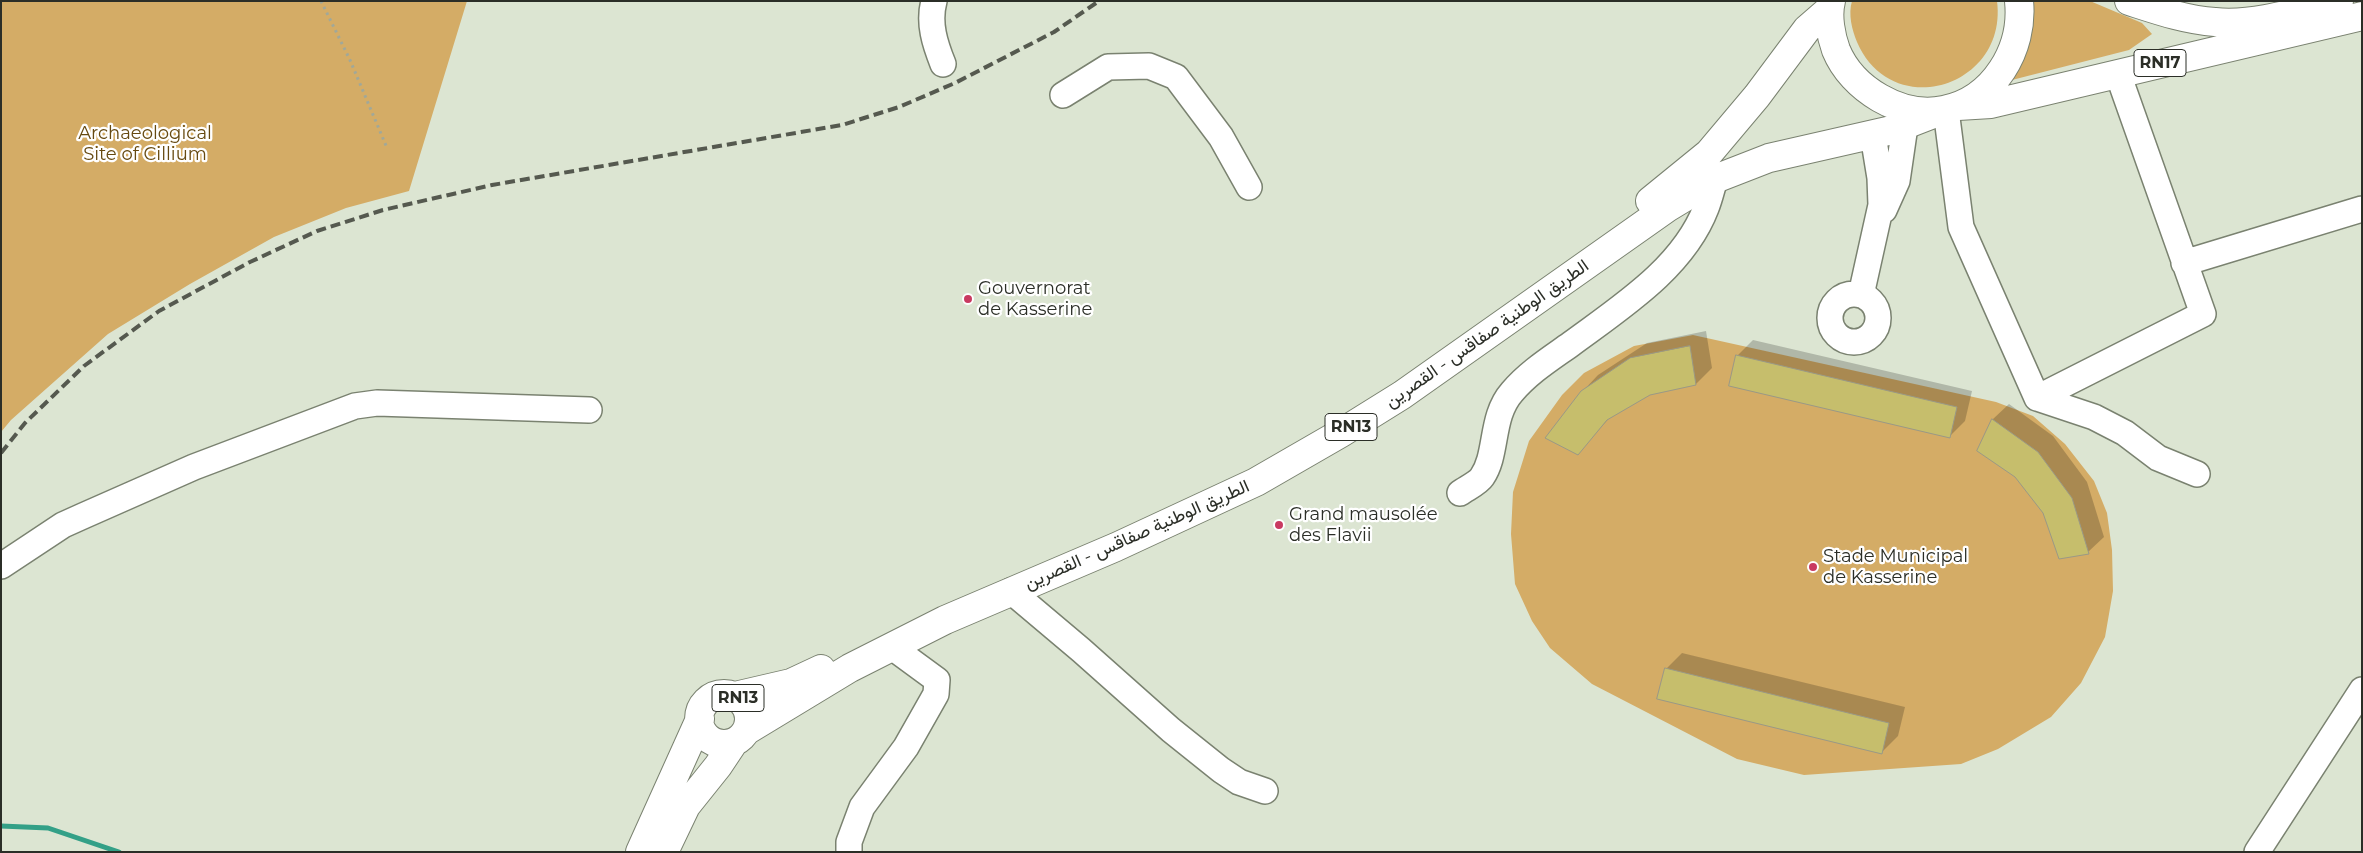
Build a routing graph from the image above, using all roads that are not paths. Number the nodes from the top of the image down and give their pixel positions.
1 (934, 1) edge
2 (2019, 1) edge
3 (2130, 1) edge
4 (2339, 1) edge
5 (1830, 4) edge
6 (2175, 16) junction
7 (2362, 16) edge
8 (2176, 59) junction
9 (943, 64) dead end
10 (2118, 74) junction
11 (1063, 95) dead end
12 (1948, 109) junction
13 (1905, 126) junction
14 (1873, 135) junction
15 (1715, 179) junction
16 (1249, 187) dead end
17 (2362, 208) edge
18 (1879, 218) junction
19 (2184, 263) junction
20 (1861, 295) dead end
21 (2038, 398) junction
22 (589, 410) dead end
23 (2197, 474) dead end
24 (1460, 493) dead end
25 (1, 566) edge
26 (1012, 592) junction
27 (892, 647) junction
28 (2362, 690) edge
29 (735, 696) junction
30 (700, 719) junction
31 (740, 737) junction
32 (1265, 791) dead end
33 (640, 852) edge
34 (664, 852) edge
35 (849, 852) edge
36 (2257, 852) edge

1 - 9 street
2 - 12 main road
3 - 6 main road
4 - 6 main road
5 - 12 main road
5 - 29 main road, الطريق الوطنية صفاقس - القصرين / RN13
6 - 8 main road
7 - 8 main road, RN17
8 - 10 main road, RN17
10 - 12 main road, RN17
10 - 19 street
11 - 16 street
12 - 13 main road, الطريق الوطنية صفاقس - القصرين / RN13
12 - 21 street
13 - 14 main road, الطريق الوطنية صفاقس - القصرين / RN13
13 - 18 street
14 - 15 main road, الطريق الوطنية صفاقس - القصرين / RN13
14 - 18 street
15 - 24 street
15 - 26 main road, الطريق الوطنية صفاقس - القصرين / RN13
17 - 19 street
18 - 20 street
19 - 21 street
21 - 23 street
22 - 25 street
26 - 27 main road, الطريق الوطنية صفاقس - القصرين / RN13
26 - 32 street
27 - 31 main road, الطريق الوطنية صفاقس - القصرين / RN13
27 - 35 street
28 - 36 street
29 - 30 main road, RN13
29 - 31 main road, RN13
30 - 31 main road, RN13
30 - 33 main road, RN13
31 - 34 main road, الطريق الوطنية صفاقس - القصرين / RN13

